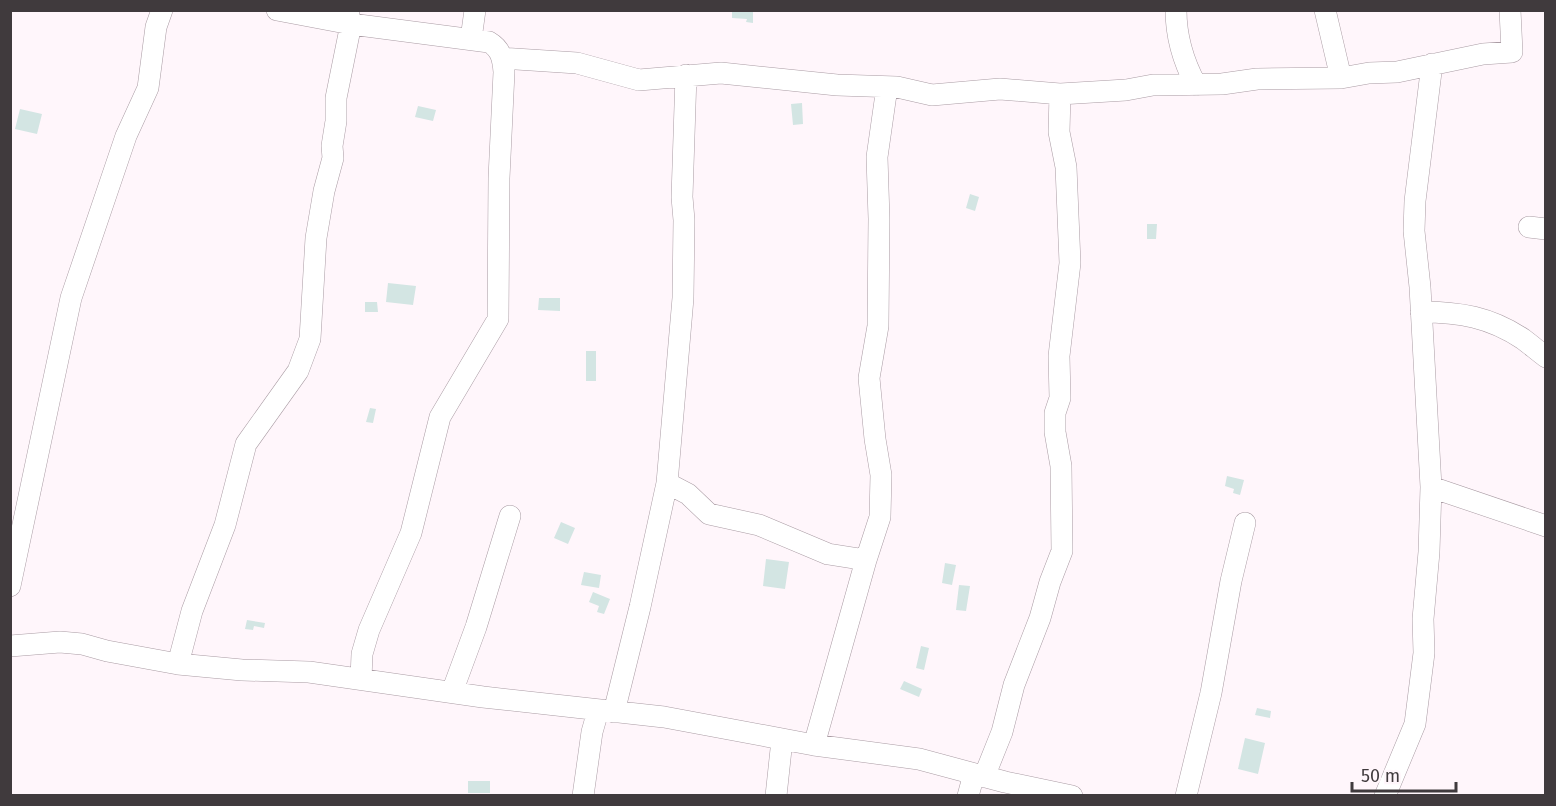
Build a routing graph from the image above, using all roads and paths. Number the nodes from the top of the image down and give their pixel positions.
1 (162, 10) edge
2 (277, 10) edge
3 (475, 10) edge
4 (1176, 10) edge
5 (1325, 10) edge
6 (1510, 10) edge
7 (350, 17) edge
8 (471, 39) junction
9 (502, 58) junction
10 (1432, 64) junction
11 (686, 75) junction
12 (1341, 78) junction
13 (1196, 84) junction
14 (887, 87) junction
15 (1060, 94) junction
16 (1421, 312) junction
17 (1545, 357) edge
18 (667, 483) junction
19 (1431, 487) junction
20 (510, 516) dead end
21 (1245, 523) dead end
22 (1545, 526) edge
23 (866, 560) junction
24 (10, 586) edge
25 (10, 646) edge
26 (178, 664) junction
27 (361, 679) junction
28 (452, 692) junction
29 (606, 711) junction
30 (782, 740) junction
31 (814, 746) junction
32 (979, 776) junction
33 (584, 795) edge
34 (776, 795) edge
35 (968, 795) edge
36 (1072, 795) edge
37 (1186, 795) edge
38 (1386, 795) edge

1 - 24 street
2 - 7 street
3 - 8 street
4 - 13 street
5 - 12 street
6 - 10 street
7 - 8 street
7 - 26 street
8 - 9 street
9 - 11 street
9 - 27 street
10 - 12 street
10 - 16 street
11 - 14 street
11 - 18 street
12 - 13 street
13 - 15 street
14 - 15 street
14 - 23 street
15 - 32 street
16 - 17 street
16 - 19 street
18 - 23 street
18 - 29 street
19 - 22 street
19 - 38 street
20 - 28 street
21 - 37 street
23 - 31 street
25 - 26 street
26 - 27 street
27 - 28 street
28 - 29 street
29 - 30 street
29 - 33 street
30 - 31 street
30 - 34 street
31 - 32 street
32 - 35 street
32 - 36 street

